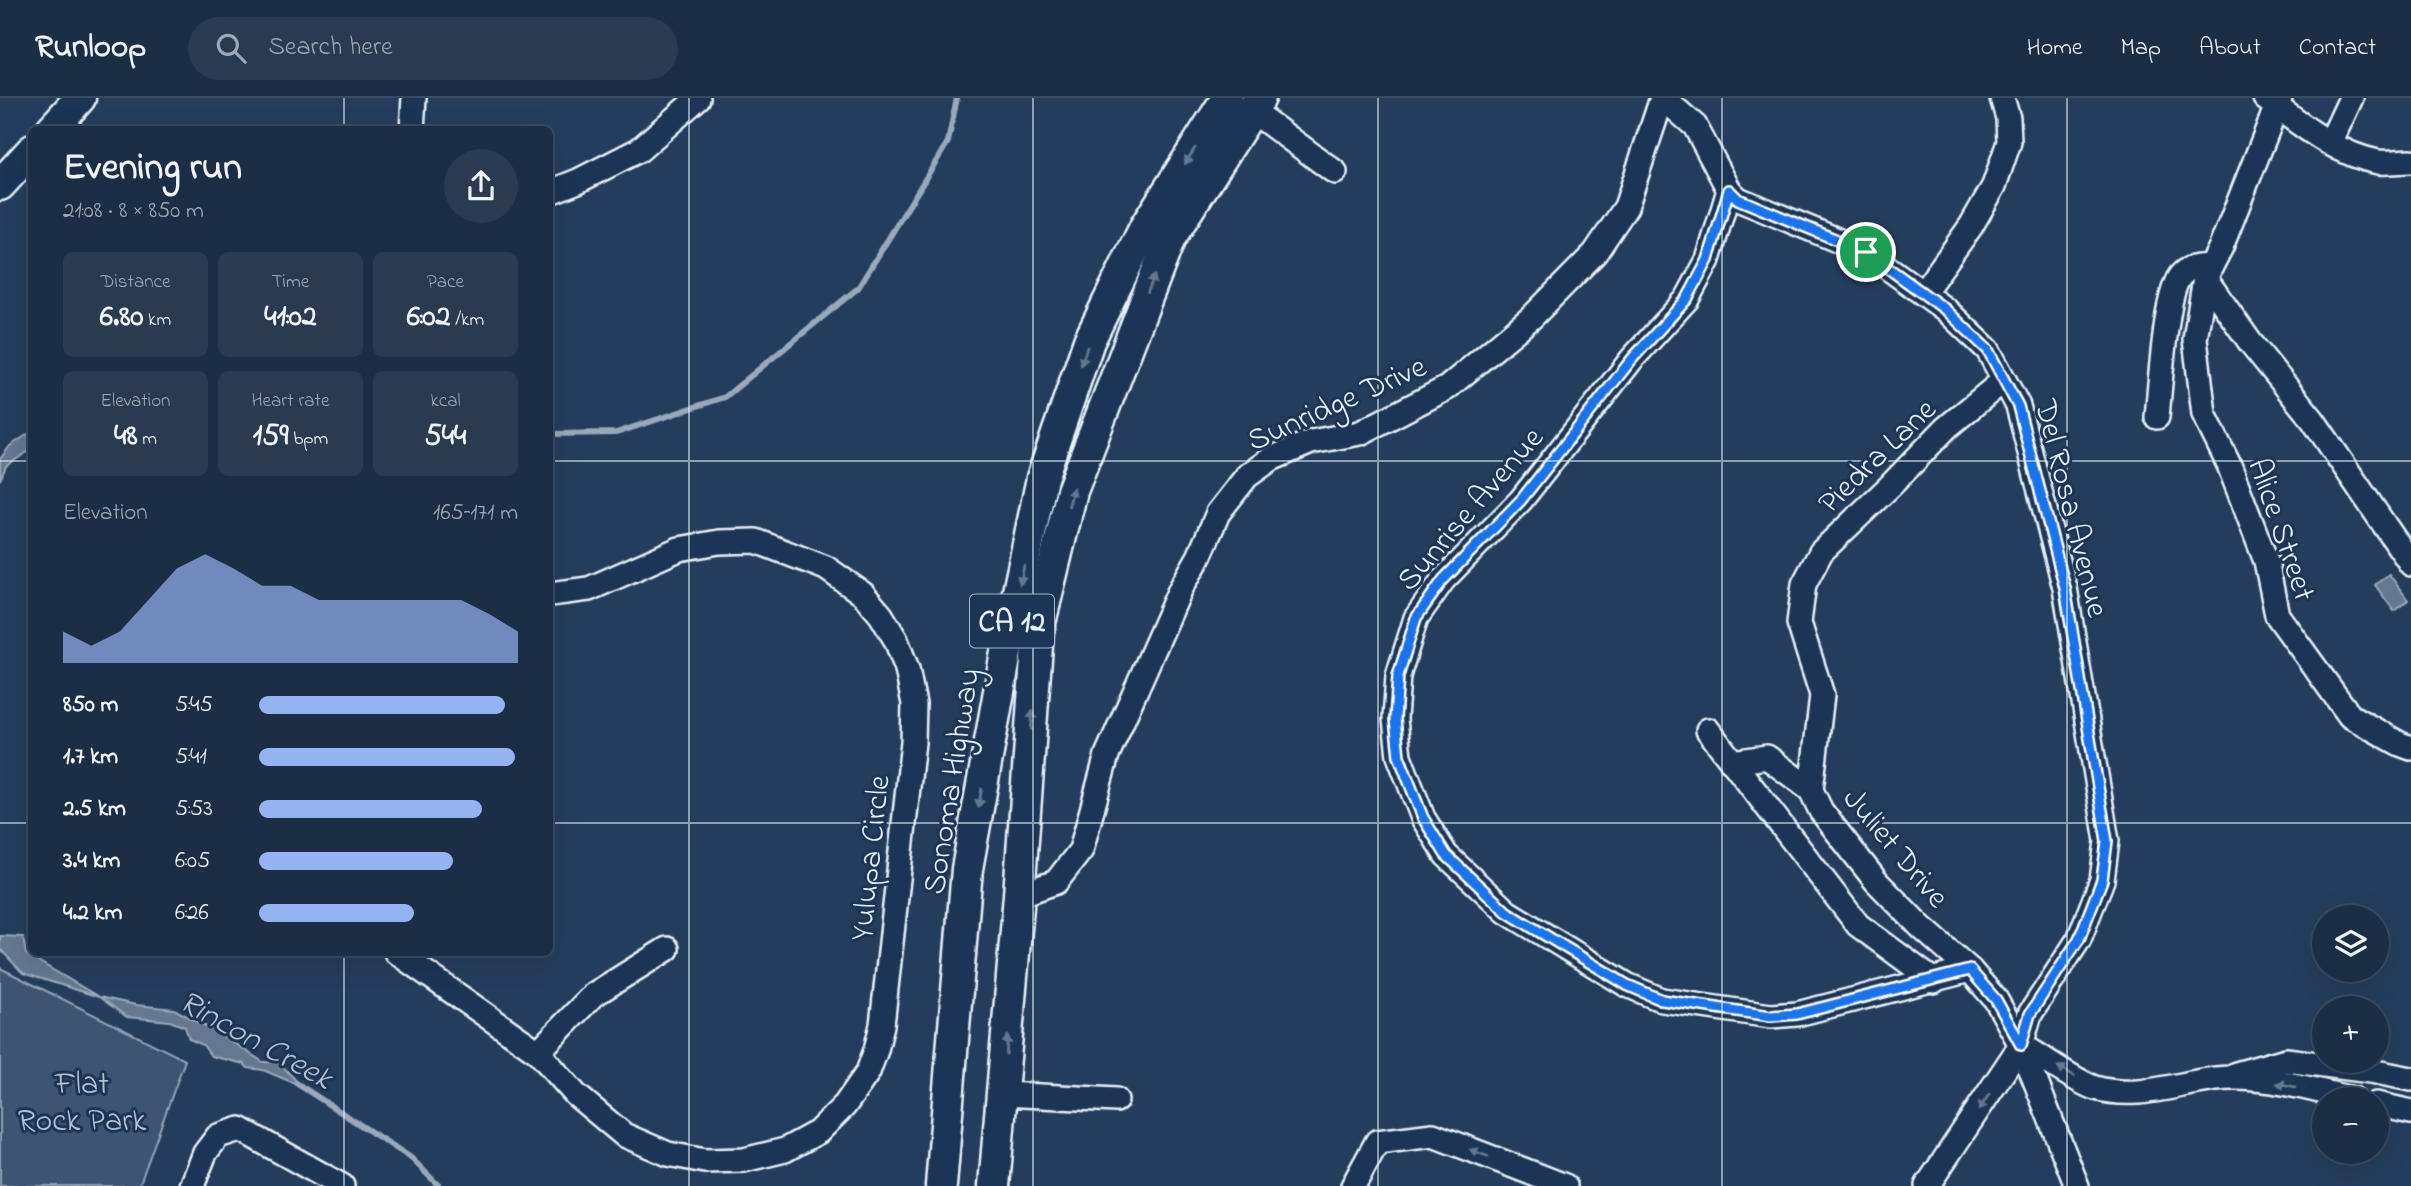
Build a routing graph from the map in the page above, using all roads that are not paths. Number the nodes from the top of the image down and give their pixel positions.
1 (80, 98) edge
2 (414, 98) edge
3 (698, 98) edge
4 (1662, 98) edge
5 (2003, 98) edge
6 (2351, 98) edge
7 (2273, 101) edge
8 (1246, 102) edge
9 (55, 126) edge
10 (412, 126) edge
11 (2330, 142) junction
12 (28, 154) edge
13 (2411, 161) edge
14 (1335, 172) dead end
15 (0, 185) edge
16 (1729, 190) junction
17 (553, 191) edge
18 (2208, 272) junction
19 (1923, 293) junction
20 (2004, 380) junction
21 (2157, 417) dead end
22 (2411, 564) edge
23 (1804, 584) joint
24 (553, 594) edge
25 (1708, 730) dead end
26 (2411, 748) edge
27 (1732, 762) junction
28 (1811, 790) junction
29 (1019, 895) junction
30 (667, 950) dead end
31 (403, 956) edge
32 (1970, 970) junction
33 (1934, 981) junction
34 (2021, 1045) junction
35 (538, 1052) junction
36 (2218, 1079) junction
37 (2411, 1079) edge
38 (2312, 1090) edge
39 (1003, 1094) junction
40 (1116, 1100) dead end
41 (2389, 1107) edge
42 (2411, 1112) edge
43 (192, 1186) edge
44 (342, 1186) edge
45 (941, 1186) edge
46 (994, 1186) edge
47 (1353, 1186) edge
48 (1565, 1186) edge
49 (1927, 1186) edge
50 (2077, 1186) edge

1 - 9 main road
2 - 10 street
3 - 17 street
4 - 16 street
4 - 29 street, Sunridge Drive
5 - 19 street
6 - 11 street
7 - 11 street
7 - 18 street, Alice Street
8 - 14 street
29 -> 8 main road, CA 12
8 -> 45 main road, Sonoma Highway / CA 12
11 - 13 street
12 - 15 main road
16 - 19 street, Del Rosa Avenue
16 - 33 street, Sunrise Avenue
18 - 21 street
18 - 22 street
18 - 26 street, Alice Street
19 - 20 street, Del Rosa Avenue
20 - 23 street, Piedra Lane
20 - 34 street, Del Rosa Avenue
23 - 28 street, Juliet Drive
24 - 35 street, Yulupa Circle
25 - 27 street
27 - 28 street
27 - 33 street
28 - 32 street, Juliet Drive
39 -> 29 main road, CA 12
30 - 35 street
31 - 35 street, Yulupa Circle
32 - 33 street, Sunrise Avenue
32 - 34 street
36 -> 34 street
34 -> 49 street, Del Rosa Avenue
34 - 50 street
36 - 37 street
38 -> 36 street
39 - 40 street
39 - 46 main road, CA 12
41 - 42 street
43 - 44 street
48 -> 47 street

